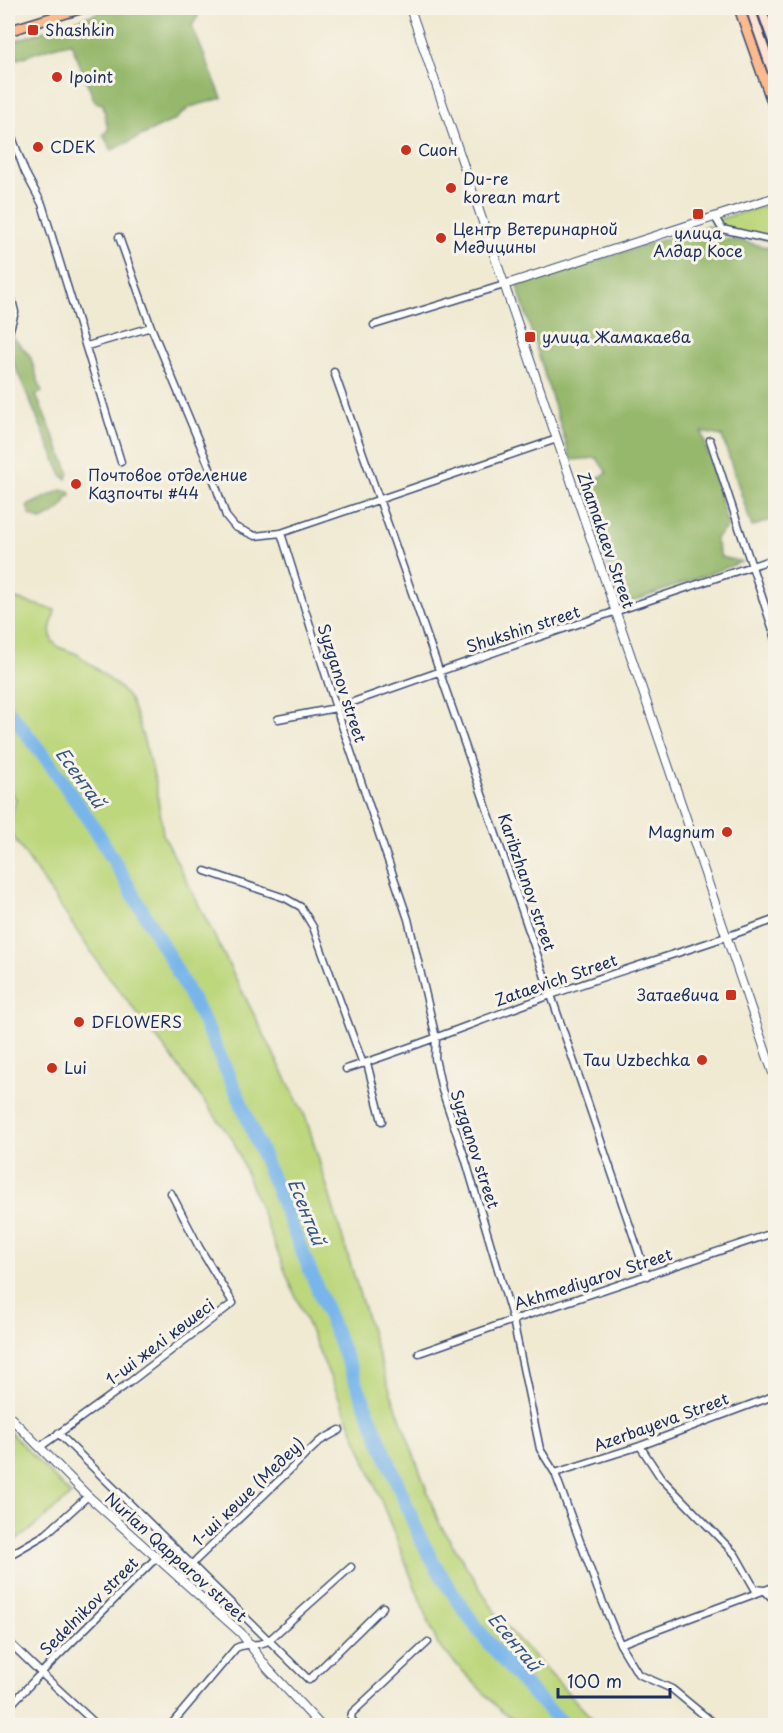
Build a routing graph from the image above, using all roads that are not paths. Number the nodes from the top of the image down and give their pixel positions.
1 (83, 8) edge
2 (410, 8) edge
3 (739, 8) edge
4 (750, 8) edge
5 (761, 8) edge
6 (8, 31) edge
7 (776, 50) edge
8 (776, 81) edge
9 (776, 113) edge
10 (8, 126) edge
11 (776, 197) edge
12 (715, 217) junction
13 (120, 237) dead end
14 (776, 241) edge
15 (8, 284) edge
16 (504, 285) junction
17 (374, 326) dead end
18 (151, 327) junction
19 (8, 336) edge
20 (87, 346) junction
21 (334, 372) dead end
22 (557, 439) junction
23 (710, 440) dead end
24 (121, 462) dead end
25 (378, 499) junction
26 (281, 533) junction
27 (776, 558) edge
28 (752, 566) junction
29 (617, 612) junction
30 (776, 639) edge
31 (441, 670) junction
32 (336, 708) junction
33 (278, 719) dead end
34 (205, 871) dead end
35 (776, 919) edge
36 (727, 938) junction
37 (552, 995) junction
38 (436, 1038) junction
39 (365, 1063) junction
40 (346, 1069) dead end
41 (776, 1082) edge
42 (382, 1121) dead end
43 (171, 1193) dead end
44 (776, 1232) edge
45 (646, 1276) junction
46 (513, 1320) junction
47 (419, 1353) dead end
48 (776, 1395) edge
49 (8, 1414) edge
50 (340, 1430) dead end
51 (58, 1433) junction
52 (640, 1446) junction
53 (40, 1447) junction
54 (555, 1473) junction
55 (88, 1496) junction
56 (8, 1556) edge
57 (156, 1558) junction
58 (192, 1566) junction
59 (351, 1567) dead end
60 (179, 1579) junction
61 (776, 1586) edge
62 (764, 1590) junction
63 (776, 1602) edge
64 (383, 1607) dead end
65 (8, 1641) edge
66 (268, 1641) junction
67 (428, 1642) dead end
68 (249, 1643) junction
69 (620, 1644) junction
70 (41, 1673) junction
71 (8, 1708) edge
72 (98, 1725) edge
73 (170, 1725) edge
74 (321, 1725) edge
75 (356, 1725) edge
76 (717, 1725) edge

1 - 6 main road
2 - 16 street, Zhamakaev Street
3 - 9 main road
4 - 8 main road
5 - 7 main road
10 - 20 street
11 - 12 street
12 - 14 street
12 - 16 street
13 - 18 street
15 - 19 street
16 - 17 street
16 - 22 street, Zhamakaev Street
18 - 20 street
18 - 26 street
20 - 24 street
21 - 25 street, Karibzhanov street
22 - 25 street
22 - 29 street, Zhamakaev Street
23 - 28 street
25 - 26 street
25 - 31 street, Karibzhanov street
26 - 32 street, Syzganov street
27 - 28 street, Shukshin street
28 - 29 street, Shukshin street
28 - 30 street
29 - 31 street, Shukshin street
29 - 36 street, Zhamakaev Street
31 - 32 street, Shukshin street
31 - 37 street, Karibzhanov street
32 - 33 street, Shukshin street
32 - 38 street, Syzganov street
34 - 39 street
35 - 36 street, Zataevich Street
36 - 37 street, Zataevich Street
36 - 41 street, Zhamakaev Street
37 - 38 street, Zataevich Street
37 - 45 street, Karibzhanov street
38 - 39 street, Zataevich Street
38 - 46 street, Syzganov street
39 - 40 street, Zataevich Street
39 - 42 street
43 - 51 street, 1-ші желі көшесі
44 - 45 street, Akhmediyarov Street
45 - 46 street, Akhmediyarov Street
46 - 47 street, Akhmediyarov Street
46 - 54 street, Syzganov street
48 - 52 street, Azerbayeva Street
49 - 53 street, Nurlan Qapparov street
50 - 58 street, 1-ші көше (Медеу)
51 - 53 street
51 - 58 street, Nurlan Qapparov street
52 - 54 street, Azerbayeva Street
52 - 62 street
53 - 55 street, Nurlan Qapparov street
54 - 69 street, Syzganov street
55 - 56 street
55 - 57 street, Nurlan Qapparov street
57 - 60 street, Nurlan Qapparov street
57 - 70 street, Sedelnikov street
58 - 60 street, 1-ші көше (Медеу)
58 - 66 street, Nurlan Qapparov street
59 - 66 street
60 - 68 street, Nurlan Qapparov street
61 - 62 street
62 - 63 street
62 - 69 street
64 - 66 street, Nurlan Qapparov street
65 - 70 street
66 - 68 street
67 - 75 street
68 - 73 street
68 - 74 street, Nurlan Qapparov street
69 - 76 street, Syzganov street
70 - 71 street, Sedelnikov street
70 - 72 street, Sedelnikov street

